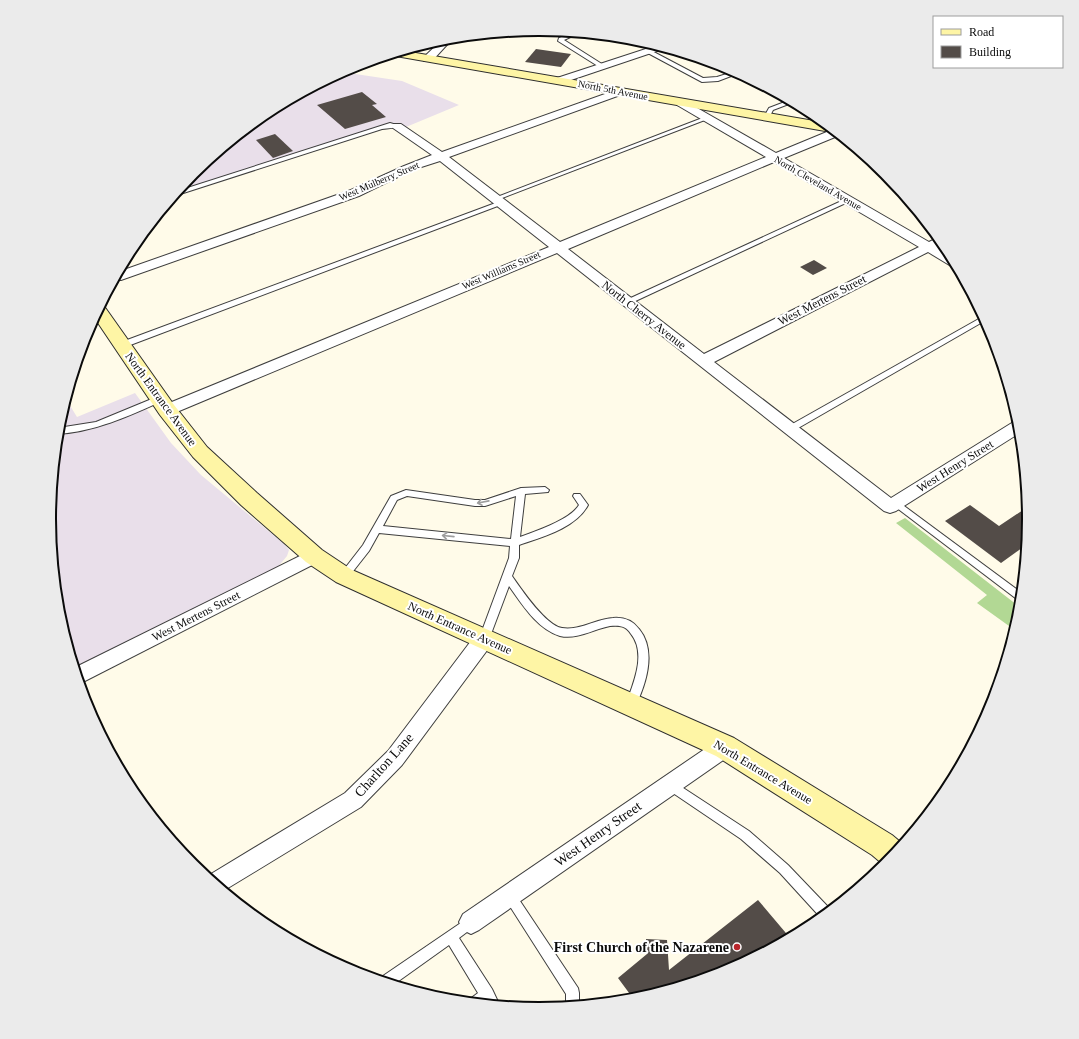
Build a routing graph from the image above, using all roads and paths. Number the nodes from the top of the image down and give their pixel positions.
1 (564, 37) edge
2 (441, 46) edge
3 (655, 50) edge
4 (648, 52) junction
5 (406, 55) edge
6 (428, 58) junction
7 (603, 66) junction
8 (729, 75) edge
9 (561, 80) junction
10 (619, 92) junction
11 (681, 103) junction
12 (785, 104) edge
13 (767, 117) junction
14 (707, 118) junction
15 (398, 126) joint
16 (821, 126) edge
17 (832, 134) edge
18 (441, 156) junction
19 (775, 158) junction
20 (186, 190) edge
21 (848, 200) junction
22 (498, 201) junction
23 (936, 243) edge
24 (556, 247) junction
25 (928, 247) junction
26 (946, 257) edge
27 (123, 275) edge
28 (626, 302) junction
29 (102, 315) edge
30 (980, 321) edge
31 (122, 345) junction
32 (703, 361) junction
33 (163, 405) junction
34 (790, 429) junction
35 (1015, 429) edge
36 (64, 431) edge
37 (545, 490) dead end
38 (521, 491) junction
39 (577, 496) dead end
40 (893, 505) junction
41 (377, 529) junction
42 (515, 543) junction
43 (314, 556) junction
44 (344, 576) junction
45 (507, 576) junction
46 (1017, 595) edge
47 (484, 639) junction
48 (82, 674) edge
49 (631, 704) junction
50 (725, 747) junction
51 (671, 784) junction
52 (890, 851) edge
53 (219, 881) edge
54 (510, 896) junction
55 (823, 911) edge
56 (472, 922) joint
57 (451, 937) junction
58 (390, 979) edge
59 (487, 994) junction
60 (480, 999) edge
61 (491, 1000) edge
62 (572, 1002) edge

1 - 7 lane
2 - 6 street
3 - 4 street
4 - 7 street
4 - 8 lane
5 - 6 main road, North 5th Avenue
6 - 9 main road, North 5th Avenue
7 - 9 street
9 - 10 main road, North 5th Avenue
10 - 11 main road, North 5th Avenue
10 - 18 street, West Mulberry Street
11 - 13 main road, North 5th Avenue
11 - 14 street, North Cleveland Avenue
12 - 13 lane
13 - 16 main road, North 5th Avenue
14 - 19 street, North Cleveland Avenue
14 - 22 lane
15 - 18 street, North Cherry Avenue
15 - 20 lane
17 - 19 street, West Williams Street
18 - 22 street, North Cherry Avenue
18 - 27 street, West Mulberry Street
19 - 21 street, North Cleveland Avenue
19 - 24 street, West Williams Street
21 - 25 street, North Cleveland Avenue
21 - 28 lane
22 - 24 street, North Cherry Avenue
22 - 31 lane
23 - 25 street, West Mertens Street
24 - 28 street, North Cherry Avenue
24 - 33 street, West Williams Street
25 - 26 street, North Cleveland Avenue
25 - 32 street, West Mertens Street
28 - 32 street, North Cherry Avenue
29 - 31 main road, North Entrance Avenue
30 - 34 lane
31 - 33 main road, North Entrance Avenue
32 - 34 street, North Cherry Avenue
33 - 36 lane
33 - 43 main road, North Entrance Avenue
34 - 40 street, North Cherry Avenue
35 - 40 street, West Henry Street
37 - 38 lane
38 -> 41 lane
38 - 42 lane
39 - 42 lane
40 - 46 lane
42 -> 41 lane
41 - 44 lane
42 - 45 lane
43 - 44 main road, North Entrance Avenue
43 - 48 street, West Mertens Street
44 - 47 main road, North Entrance Avenue
45 - 47 lane
45 - 49 lane
47 - 49 main road, North Entrance Avenue
47 - 53 street, Charlton Lane
49 - 50 main road, North Entrance Avenue
50 - 51 street, West Henry Street
50 - 52 main road, North Entrance Avenue
51 - 54 street, West Henry Street
51 - 55 lane
54 - 56 street, West Henry Street
54 - 62 lane
56 - 57 lane
57 - 58 lane
57 - 59 lane
59 - 60 lane
59 - 61 lane

